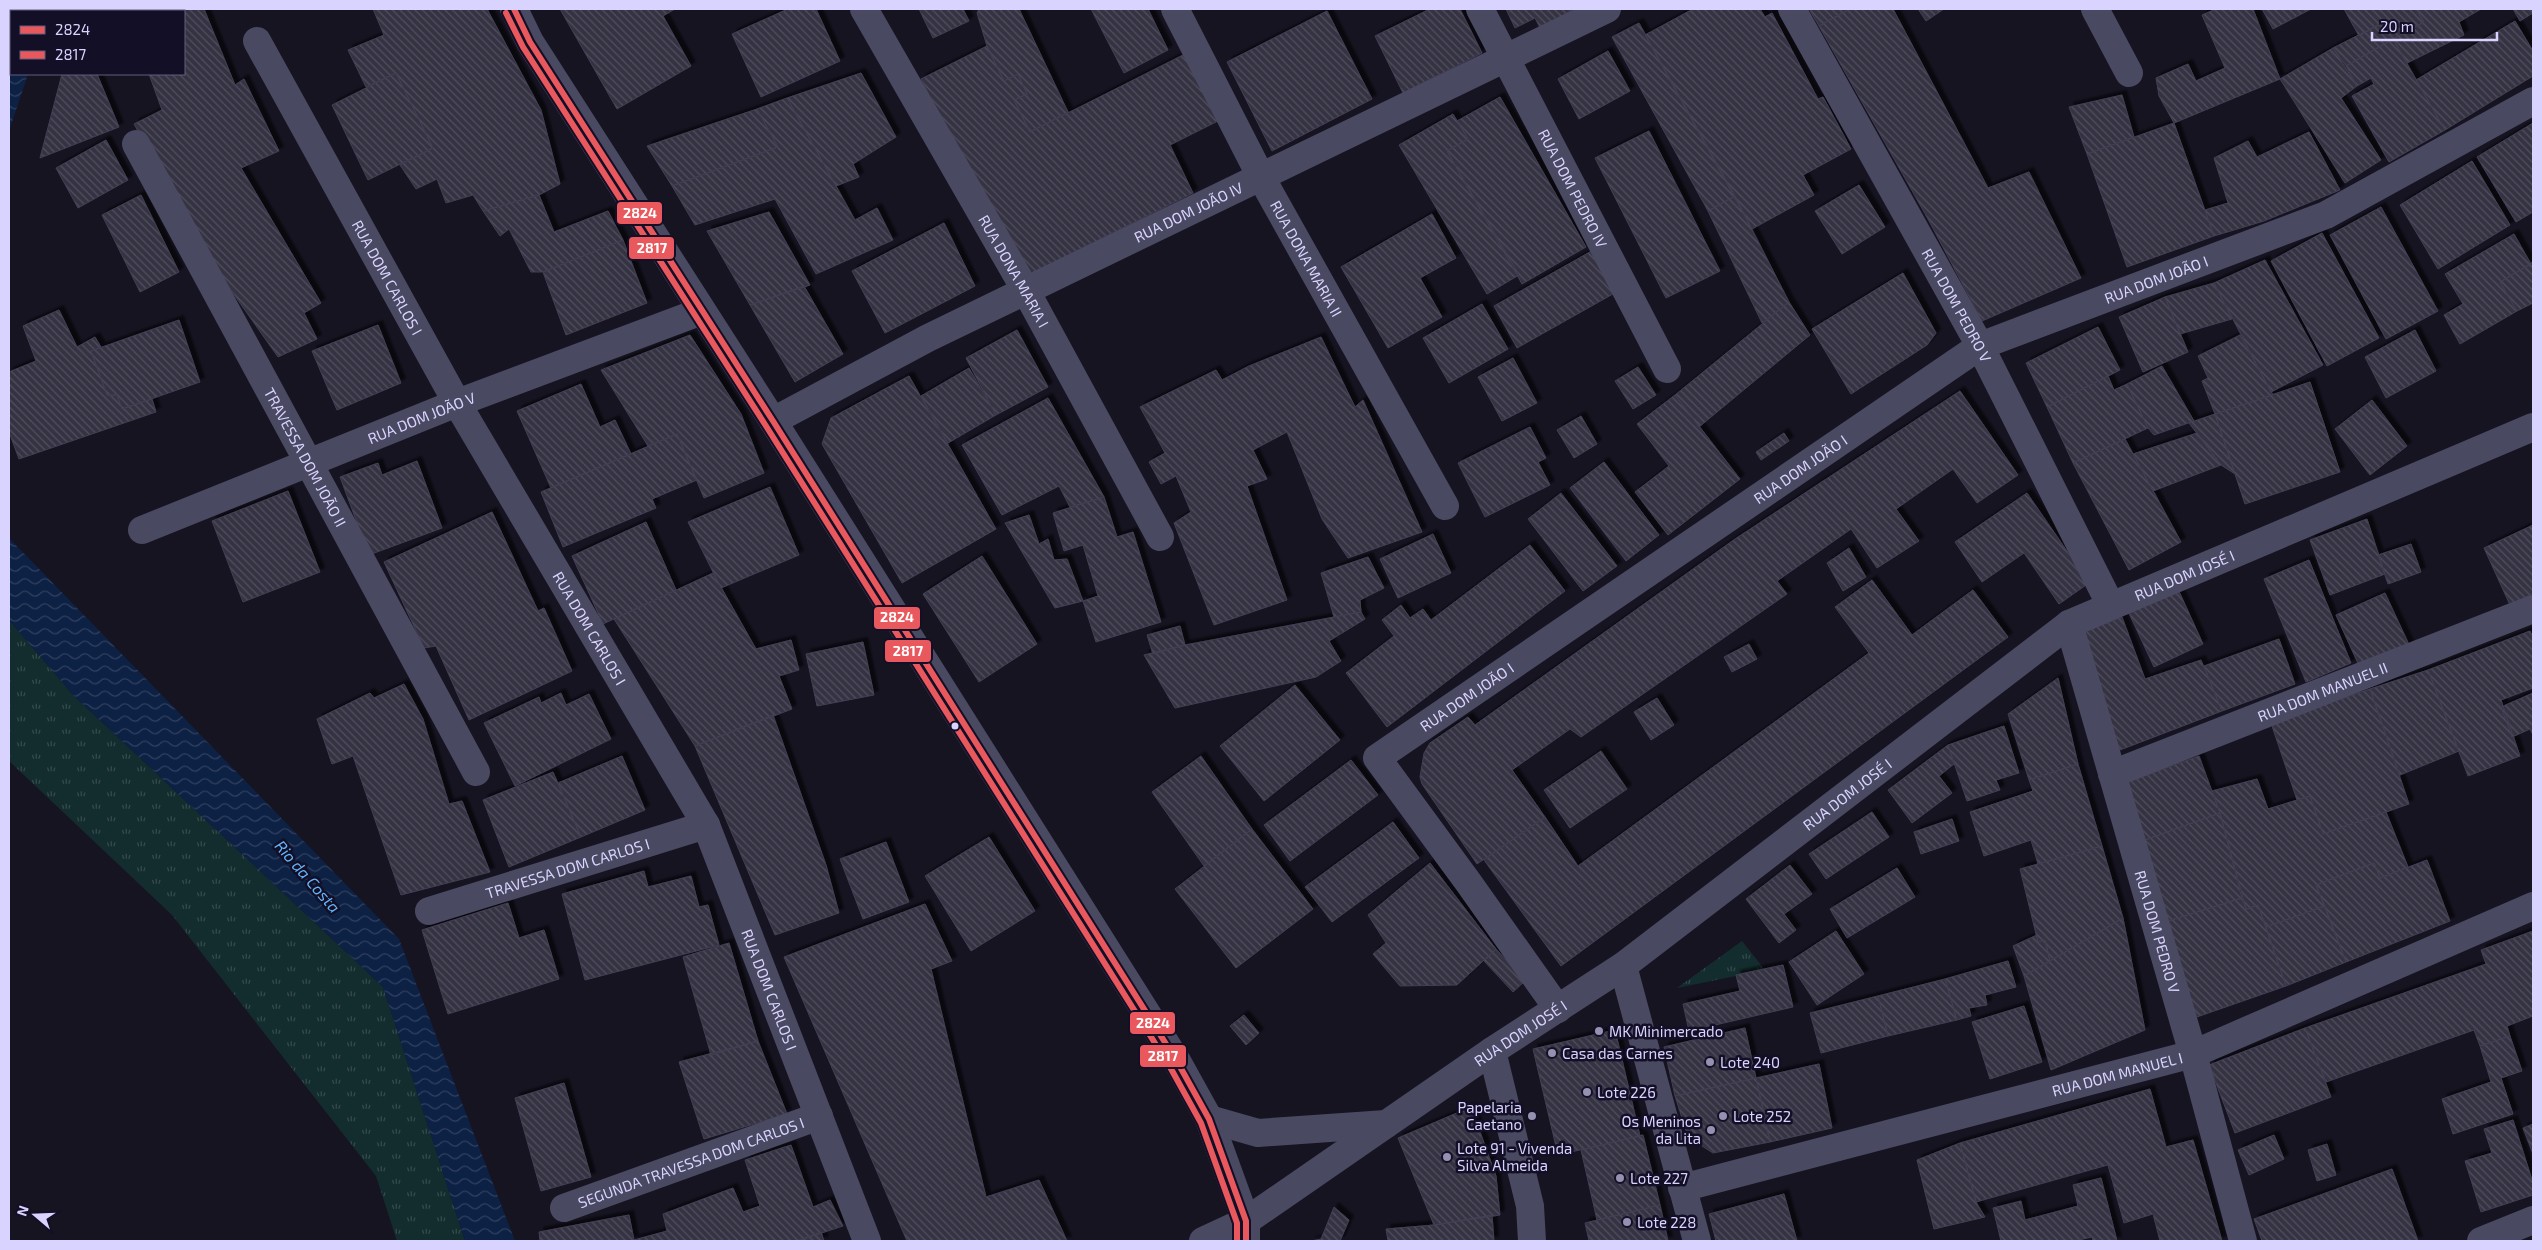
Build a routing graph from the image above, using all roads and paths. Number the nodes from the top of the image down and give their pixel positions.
1 (514, 9) edge
2 (864, 9) edge
3 (1175, 9) edge
4 (1480, 9) edge
5 (1608, 9) edge
6 (1792, 9) edge
7 (2096, 9) edge
8 (256, 40) dead end
9 (1504, 59) junction
10 (2129, 73) dead end
11 (2533, 101) edge
12 (136, 144) dead end
13 (1261, 177) junction
14 (1026, 290) junction
15 (702, 311) junction
16 (1980, 346) junction
17 (1667, 369) dead end
18 (458, 403) junction
19 (773, 421) junction
20 (2530, 438) edge
21 (309, 464) junction
22 (1445, 506) dead end
23 (142, 530) dead end
24 (1160, 537) dead end
25 (2111, 606) junction
26 (2533, 609) edge
27 (2069, 624) junction
28 (476, 772) dead end
29 (2112, 774) junction
30 (706, 825) junction
31 (2533, 906) edge
32 (429, 911) dead end
33 (1623, 966) junction
34 (1558, 1009) junction
35 (1492, 1051) junction
36 (2193, 1054) junction
37 (819, 1116) junction
38 (1209, 1119) junction
39 (1386, 1124) junction
40 (1682, 1188) junction
41 (564, 1208) dead end
42 (2533, 1220) edge
43 (1246, 1231) edge
44 (867, 1241) edge
45 (1203, 1241) edge
46 (1532, 1241) edge
47 (1697, 1241) edge
48 (2243, 1241) edge
49 (2481, 1241) edge

1 - 15 street
2 - 14 street, RUA DONA MARIA I
3 - 13 street, RUA DONA MARIA II
4 - 9 street, RUA DOM PEDRO IV
5 - 9 street, RUA DOM JOÃO IV
6 - 16 street, RUA DOM PEDRO V
7 - 10 street
8 - 18 street, RUA DOM CARLOS I
9 - 13 street, RUA DOM JOÃO IV
9 - 17 street, RUA DOM PEDRO IV
11 - 16 street, RUA DOM JOÃO I
12 - 21 street, TRAVESSA DOM JOÃO II
13 - 14 street, RUA DOM JOÃO IV
13 - 22 street, RUA DONA MARIA II
14 - 19 street, RUA DOM JOÃO IV
14 - 24 street, RUA DONA MARIA I
15 - 18 street, RUA DOM JOÃO V
15 - 19 street
16 - 25 street, RUA DOM PEDRO V
16 - 34 street, RUA DOM JOÃO I
18 - 21 street, RUA DOM JOÃO V
18 - 30 street, RUA DOM CARLOS I
19 - 38 street
20 - 25 street, RUA DOM JOSÉ I
21 - 23 street, RUA DOM JOÃO V
21 - 28 street, TRAVESSA DOM JOÃO II
25 - 27 street, RUA DOM JOSÉ I
26 - 29 street, RUA DOM MANUEL II
27 - 29 street, RUA DOM PEDRO V
27 - 33 street, RUA DOM JOSÉ I
29 - 36 street, RUA DOM PEDRO V
30 - 32 street, TRAVESSA DOM CARLOS I
30 - 37 street, RUA DOM CARLOS I
31 - 36 street, RUA DOM MANUEL I
33 - 34 street, RUA DOM JOSÉ I
33 - 40 street
34 - 35 street, RUA DOM JOSÉ I
35 - 39 street, RUA DOM JOSÉ I
35 - 46 street
36 - 40 street, RUA DOM MANUEL I
36 - 48 street, RUA DOM PEDRO V
37 - 41 street, SEGUNDA TRAVESSA DOM CARLOS I
37 - 44 street, RUA DOM CARLOS I
38 - 39 street
38 - 43 street
39 - 43 street, RUA DOM JOSÉ I
40 - 47 street
42 - 49 street
43 - 45 street, RUA DOM JOSÉ I

